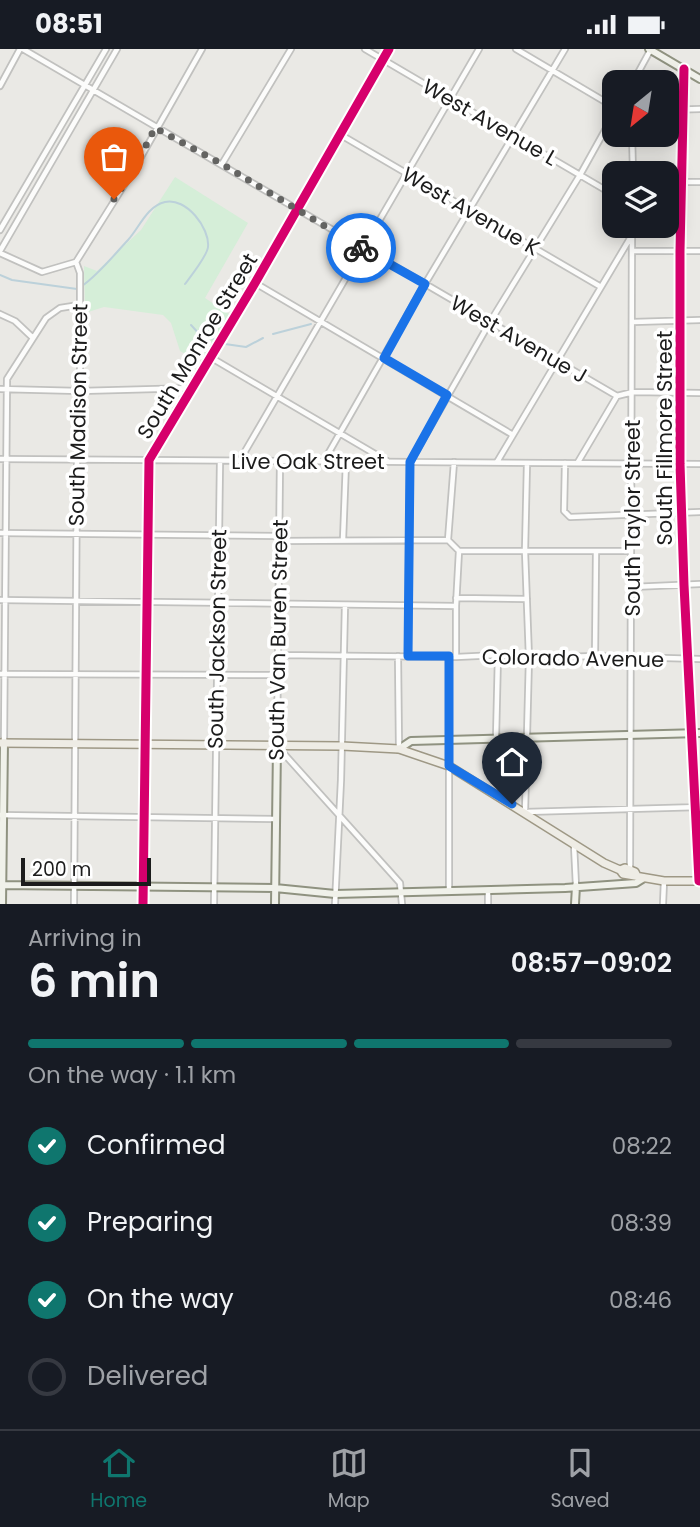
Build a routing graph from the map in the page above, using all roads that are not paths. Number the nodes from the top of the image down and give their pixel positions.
1 (22, 49) edge
2 (106, 49) edge
3 (117, 49) edge
4 (202, 49) edge
5 (291, 49) edge
6 (365, 49) edge
7 (389, 49) edge
8 (479, 49) edge
9 (516, 49) edge
10 (565, 49) edge
11 (650, 49) edge
12 (382, 59) junction
13 (684, 69) junction
14 (639, 70) edge
15 (553, 71) junction
16 (700, 79) edge
17 (86, 84) junction
18 (0, 86) edge
19 (94, 89) junction
20 (451, 99) junction
21 (602, 100) edge
22 (700, 109) edge
23 (682, 110) junction
24 (155, 128) junction
25 (341, 135) junction
26 (602, 135) edge
27 (514, 136) junction
28 (222, 164) junction
29 (407, 174) junction
30 (580, 174) junction
31 (679, 182) edge
32 (683, 182) junction
33 (700, 182) edge
34 (602, 188) edge
35 (297, 209) junction
36 (470, 212) junction
37 (0, 230) edge
38 (630, 238) edge
39 (632, 238) edge
40 (535, 248) junction
41 (363, 249) junction
42 (632, 251) junction
43 (680, 251) junction
44 (700, 251) edge
45 (0, 252) edge
46 (76, 263) junction
47 (255, 283) junction
48 (425, 284) junction
49 (601, 288) junction
50 (79, 305) junction
51 (0, 314) edge
52 (681, 320) junction
53 (700, 320) edge
54 (321, 321) junction
55 (490, 322) junction
56 (633, 322) junction
57 (33, 338) junction
58 (210, 356) junction
59 (384, 358) junction
60 (558, 361) junction
61 (193, 388) junction
62 (0, 389) edge
63 (8, 389) junction
64 (80, 391) junction
65 (633, 392) junction
66 (681, 393) junction
67 (700, 393) edge
68 (447, 395) junction
69 (277, 396) junction
70 (617, 396) junction
71 (340, 433) junction
72 (513, 435) junction
73 (3, 459) edge
74 (149, 460) junction
75 (77, 461) junction
76 (220, 461) junction
77 (239, 461) junction
78 (280, 461) junction
79 (323, 461) junction
80 (346, 462) junction
81 (389, 462) junction
82 (410, 462) junction
83 (454, 462) junction
84 (496, 463) junction
85 (527, 463) junction
86 (565, 463) junction
87 (578, 463) junction
88 (633, 464) junction
89 (680, 464) junction
90 (700, 464) edge
91 (681, 512) junction
92 (700, 512) edge
93 (631, 516) junction
94 (2, 533) edge
95 (77, 534) junction
96 (148, 535) junction
97 (220, 535) junction
98 (279, 538) junction
99 (343, 540) junction
100 (409, 540) junction
101 (448, 540) junction
102 (459, 551) junction
103 (525, 551) junction
104 (596, 551) junction
105 (630, 551) junction
106 (700, 584) edge
107 (684, 585) junction
108 (632, 587) junction
109 (456, 598) junction
110 (527, 599) junction
111 (2, 600) edge
112 (77, 602) junction
113 (148, 604) junction
114 (218, 604) junction
115 (410, 604) junction
116 (278, 605) junction
117 (345, 605) junction
118 (456, 606) junction
119 (278, 655) junction
120 (343, 655) junction
121 (498, 655) junction
122 (398, 656) junction
123 (408, 656) junction
124 (449, 656) junction
125 (595, 656) junction
126 (456, 657) junction
127 (529, 658) junction
128 (630, 658) junction
129 (687, 659) junction
130 (700, 659) edge
131 (3, 674) edge
132 (76, 674) junction
133 (147, 675) junction
134 (217, 675) junction
135 (278, 675) junction
136 (696, 733) edge
137 (630, 736) junction
138 (496, 738) junction
139 (527, 739) junction
140 (449, 740) junction
141 (2, 743) edge
142 (76, 744) junction
143 (144, 745) junction
144 (215, 746) junction
145 (277, 746) junction
146 (342, 746) junction
147 (399, 749) junction
148 (449, 766) junction
149 (698, 807) edge
150 (631, 810) junction
151 (525, 812) junction
152 (1, 815) edge
153 (340, 815) junction
154 (73, 816) junction
155 (144, 817) junction
156 (216, 818) junction
157 (276, 818) junction
158 (573, 844) junction
159 (620, 870) junction
160 (629, 870) junction
161 (641, 877) junction
162 (664, 881) junction
163 (700, 881) edge
164 (1, 885) edge
165 (74, 885) junction
166 (143, 886) junction
167 (576, 886) junction
168 (214, 887) junction
169 (275, 888) junction
170 (449, 890) junction
171 (488, 890) junction
172 (403, 893) junction
173 (335, 894) junction
174 (2, 904) edge
175 (74, 904) edge
176 (143, 904) edge
177 (214, 904) edge
178 (275, 904) edge
179 (335, 904) edge
180 (402, 904) edge
181 (488, 904) edge
182 (575, 904) edge
183 (663, 904) edge

1 - 17 street, West Avenue J
1 - 18 street
2 - 17 street
3 - 19 street
4 - 24 street
5 - 28 street
6 - 12 street, West Avenue L
7 - 12 street, South Monroe Street
8 - 20 street
9 - 15 street
10 - 15 street
11 - 13 street
11 - 14 street
12 - 20 street, West Avenue L
12 - 25 street, South Monroe Street
13 - 16 street
13 - 23 street, South Fillmore Street
15 - 21 street
15 - 27 street
17 - 19 street, West Avenue J
17 - 37 street
19 - 24 street, West Avenue J
19 - 45 street
20 - 27 street, West Avenue L
20 - 29 street
22 - 23 street
23 - 32 street, South Fillmore Street
24 - 28 street, West Avenue J
24 - 46 street
25 - 29 street, West Avenue K
25 - 35 street, South Monroe Street
26 - 30 street
27 - 30 street, West Avenue L
27 - 36 street
28 - 35 street, West Avenue J
29 - 36 street, West Avenue K
29 - 41 street
30 - 34 street, West Avenue L
30 - 40 street
31 - 32 street
32 - 33 street
32 - 43 street, South Fillmore Street
35 - 41 street, West Avenue J
35 - 47 street, South Monroe Street
36 - 40 street, West Avenue K
36 - 48 street
38 - 49 street
39 - 42 street, South Taylor Street
40 - 49 street, West Avenue K
40 - 55 street
41 - 48 street, West Avenue J
41 - 54 street
42 - 43 street
42 - 56 street, South Taylor Street
43 - 44 street
43 - 52 street, South Fillmore Street
45 - 46 street
46 - 50 street, South Madison Street
47 - 54 street
47 - 58 street, South Monroe Street
48 - 55 street, West Avenue J
48 - 59 street
49 - 60 street
50 - 57 street
50 - 64 street, South Madison Street
51 - 57 street
52 - 53 street
52 - 56 street
52 - 66 street, South Fillmore Street
54 - 59 street
54 - 69 street
55 - 60 street, West Avenue J
55 - 68 street
56 - 65 street, South Taylor Street
57 - 63 street
58 - 61 street, South Monroe Street
58 - 69 street
59 - 68 street
59 - 71 street
60 - 70 street, West Avenue J
60 - 72 street
61 - 64 street
61 - 74 street, South Monroe Street
62 - 63 street
63 - 64 street
63 - 73 street
64 - 75 street, South Madison Street
65 - 66 street
65 - 70 street
65 - 88 street, South Taylor Street
66 - 67 street
66 - 89 street, South Fillmore Street
68 - 72 street
68 - 82 street
69 - 71 street
69 - 77 street
70 - 87 street
71 - 79 street
71 - 81 street
72 - 84 street
73 - 75 street, Live Oak Street
73 - 94 street
74 - 75 street, Live Oak Street
74 - 76 street, Live Oak Street
74 - 96 street, South Monroe Street
75 - 95 street, South Madison Street
76 - 77 street, Live Oak Street
76 - 97 street, South Jackson Street
77 - 78 street, Live Oak Street
78 - 79 street, Live Oak Street
78 - 98 street, South Van Buren Street
79 - 80 street, Live Oak Street
80 - 81 street, Live Oak Street
80 - 99 street
81 - 82 street, Live Oak Street
82 - 83 street, Live Oak Street
82 - 100 street
83 - 84 street, Live Oak Street
83 - 101 street
84 - 85 street, Live Oak Street
85 - 86 street, Live Oak Street
85 - 103 street
86 - 87 street, Live Oak Street
86 - 93 street
87 - 88 street, Live Oak Street
88 - 89 street, Live Oak Street
88 - 93 street, South Taylor Street
89 - 90 street, Live Oak Street
89 - 91 street, South Fillmore Street
91 - 92 street
91 - 93 street
91 - 107 street, South Fillmore Street
93 - 105 street, South Taylor Street
94 - 95 street
94 - 111 street
95 - 96 street
95 - 112 street, South Madison Street
96 - 97 street
96 - 113 street, South Monroe Street
97 - 98 street
97 - 114 street, South Jackson Street
98 - 99 street
98 - 116 street, South Van Buren Street
99 - 100 street
100 - 101 street
100 - 115 street
101 - 102 street
102 - 103 street
102 - 109 street
103 - 104 street
103 - 110 street
104 - 105 street
104 - 125 street
105 - 108 street, South Taylor Street
106 - 107 street
107 - 108 street
107 - 129 street, South Fillmore Street
108 - 128 street, South Taylor Street
109 - 110 street
109 - 118 street
110 - 127 street
111 - 112 street
111 - 131 street
112 - 113 street
112 - 132 street, South Madison Street
113 - 114 street
113 - 133 street, South Monroe Street
114 - 116 street
114 - 134 street, South Jackson Street
115 - 117 street
115 - 118 street
115 - 123 street
116 - 117 street
116 - 119 street, South Van Buren Street
117 - 120 street
118 - 126 street
119 - 120 street, Colorado Avenue
119 - 135 street, South Van Buren Street
120 - 122 street, Colorado Avenue
120 - 146 street
121 - 126 street, Colorado Avenue
121 - 127 street, Colorado Avenue
121 - 138 street
122 - 123 street, Colorado Avenue
122 - 147 street
123 - 124 street, Colorado Avenue
124 - 126 street, Colorado Avenue
124 - 140 street
125 - 127 street, Colorado Avenue
125 - 128 street, Colorado Avenue
127 - 139 street
128 - 129 street, Colorado Avenue
128 - 137 street, South Taylor Street
129 - 130 street, Colorado Avenue
129 - 136 street, South Fillmore Street
131 - 132 street
131 - 141 street
132 - 133 street
132 - 142 street, South Madison Street
133 - 134 street
133 - 143 street, South Monroe Street
134 - 135 street
134 - 144 street, South Jackson Street
135 - 145 street, South Van Buren Street
136 - 137 street
136 - 149 street, South Fillmore Street
137 - 139 street
137 - 150 street, South Taylor Street
138 - 139 street
138 - 140 street
139 - 151 street
140 - 147 street
140 - 148 street
141 - 142 main road
141 - 152 street
142 - 143 main road
142 - 154 street, South Madison Street
143 - 144 main road
143 - 155 street, South Monroe Street
144 - 145 main road
144 - 156 street, South Jackson Street
145 - 146 main road
145 - 153 street
145 - 157 street, South Van Buren Street
146 - 147 main road
146 - 153 street
147 - 148 main road
148 - 151 main road
148 - 170 street
149 - 150 street
149 - 163 street, South Fillmore Street
150 - 151 street
150 - 160 street, South Taylor Street
151 - 158 main road
152 - 154 street
152 - 164 street
153 - 172 street
153 - 173 street
154 - 155 street
154 - 165 street, South Madison Street
155 - 156 street
155 - 166 street, South Monroe Street
156 - 157 street
156 - 168 street, South Jackson Street
157 - 169 street, South Van Buren Street
158 - 159 main road
158 - 167 street
159 - 160 main road
159 - 161 main road
160 - 161 main road
161 - 162 main road
161 - 167 street
162 - 163 main road
162 - 183 street
164 - 165 street
164 - 174 street
165 - 166 street
165 - 175 street, South Madison Street
166 - 168 street
166 - 176 street, South Monroe Street
167 - 171 street
167 - 182 street
168 - 169 street
168 - 177 street, South Jackson Street
169 - 173 street
169 - 178 street, South Van Buren Street
170 - 171 street
170 - 172 street
171 - 181 street
172 - 173 street
172 - 180 street
173 - 179 street

